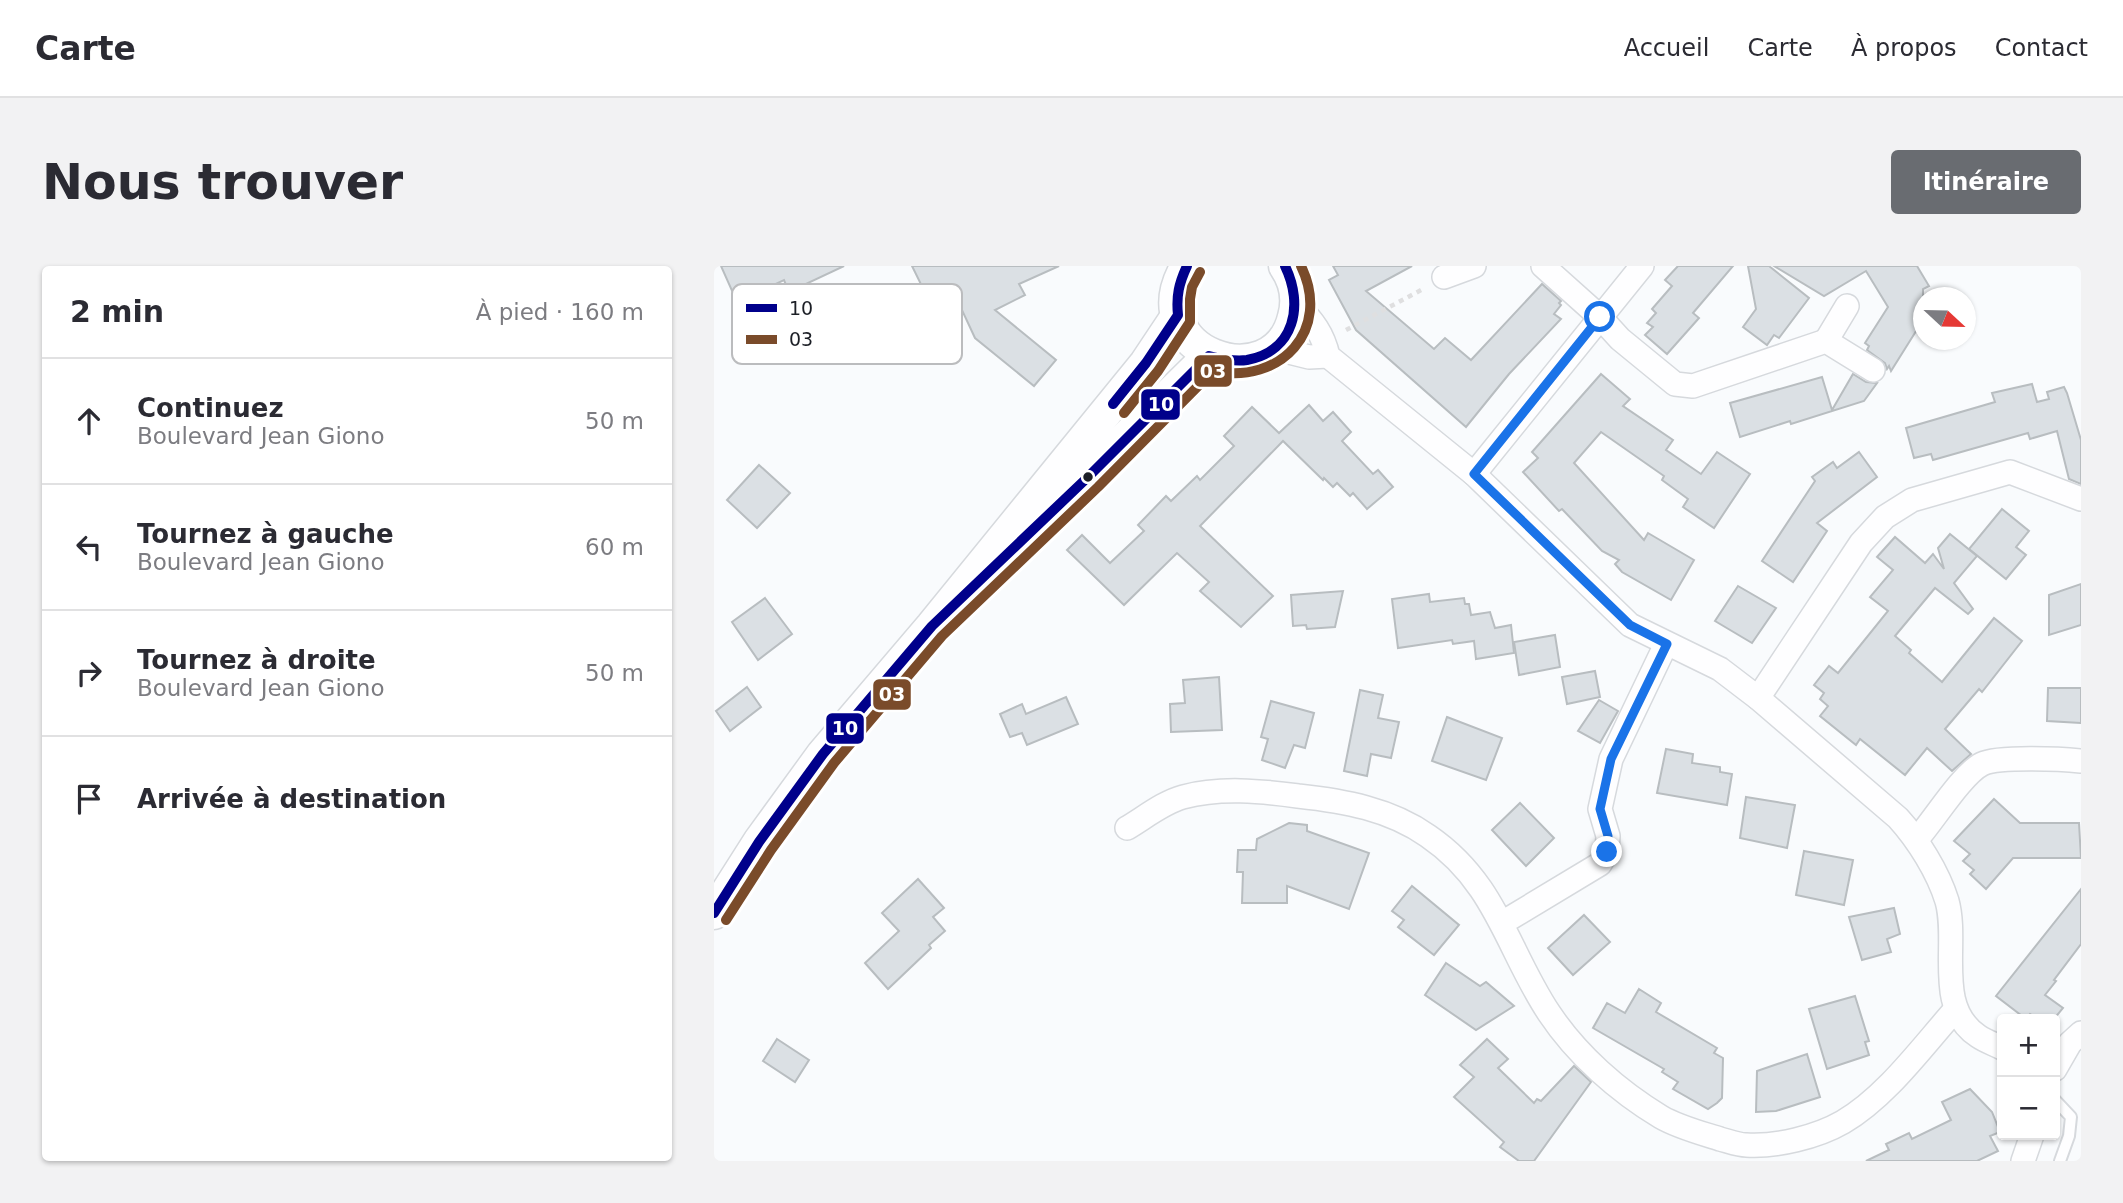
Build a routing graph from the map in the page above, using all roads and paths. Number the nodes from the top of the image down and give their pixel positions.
1 (1187, 266) edge
2 (1286, 266) edge
3 (1474, 266) edge
4 (1543, 266) edge
5 (1642, 266) edge
6 (1444, 277) joint
7 (1297, 305) junction
8 (1847, 306) dead end
9 (1178, 315) junction
10 (1600, 317) junction
11 (1826, 341) junction
12 (1273, 348) junction
13 (1209, 356) junction
14 (1328, 356) junction
15 (1873, 370) dead end
16 (1474, 474) junction
17 (2081, 499) edge
18 (932, 626) junction
19 (1667, 644) junction
20 (1758, 698) junction
21 (2081, 761) edge
22 (1127, 828) dead end
23 (1917, 839) junction
24 (714, 913) edge
25 (1502, 923) junction
26 (1955, 1010) junction
27 (2081, 1033) edge
28 (1997, 1046) edge
29 (2060, 1060) edge
30 (2060, 1105) edge
31 (2030, 1140) edge
32 (2022, 1161) edge
33 (2060, 1161) edge

1 - 9 street
2 - 7 street
3 - 6 street
4 - 10 street
5 - 10 street
6 - 14 path
7 - 12 street
7 - 14 street
8 - 11 street
9 - 13 street
9 - 18 street
10 - 11 street
10 - 16 street
11 - 15 street
12 - 13 street
12 - 14 street
13 - 18 street
14 - 16 street
16 - 19 street
17 - 20 street
18 - 24 street
19 - 20 street
19 - 25 street
20 - 23 street
21 - 23 street
22 - 25 street
23 - 26 street
25 - 26 street
26 - 28 street
27 - 29 street
30 - 33 lane
31 - 32 street

